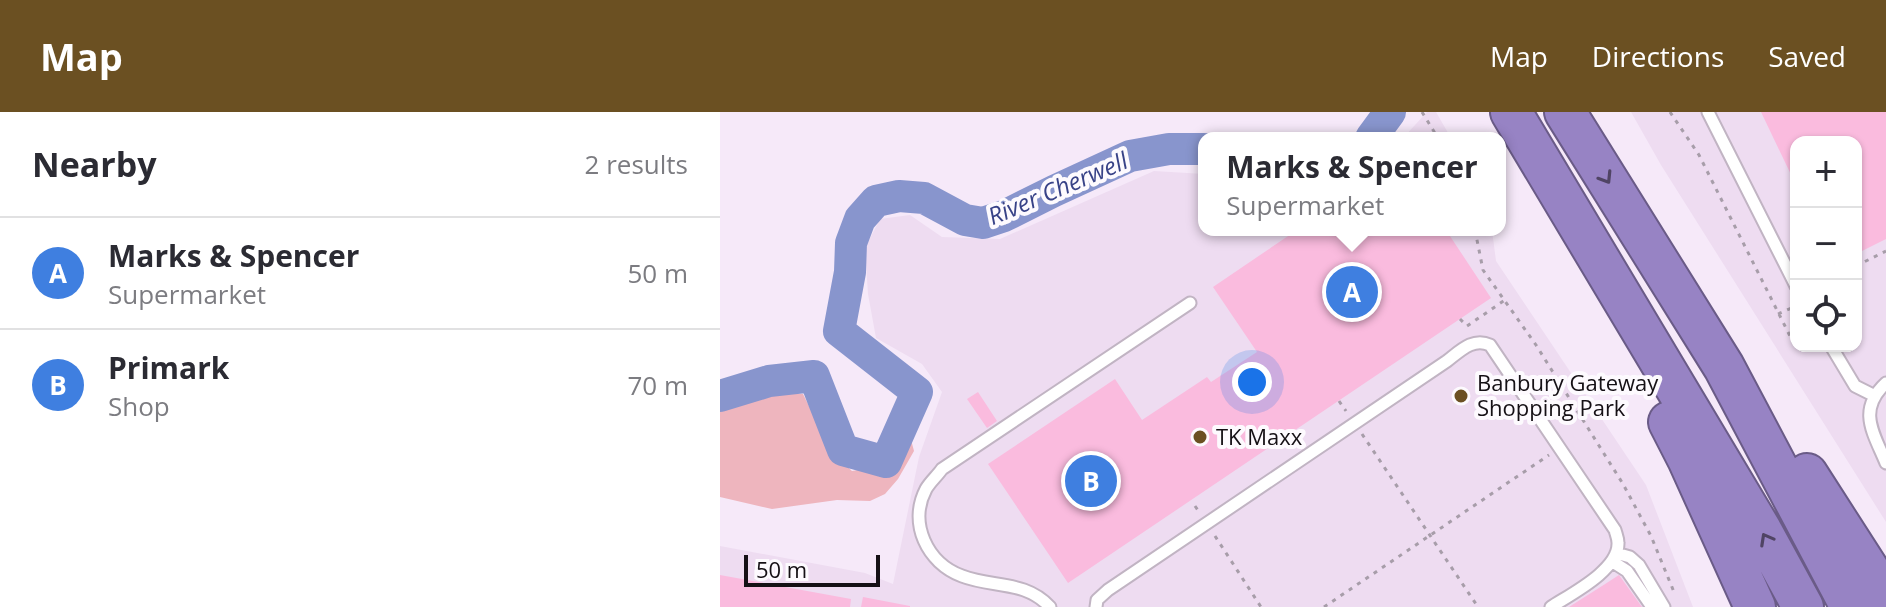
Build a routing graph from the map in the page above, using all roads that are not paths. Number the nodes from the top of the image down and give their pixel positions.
1 (1565, 112) edge
2 (1708, 112) edge
3 (1516, 121) edge
4 (1793, 280) edge
5 (1190, 303) dead end
6 (1835, 352) edge
7 (1724, 367) junction
8 (1886, 383) edge
9 (1873, 395) junction
10 (1886, 463) edge
11 (1614, 557) junction
12 (1886, 597) edge
13 (1050, 607) edge
14 (1096, 607) edge
15 (1551, 607) edge
16 (1652, 607) edge
17 (1664, 607) edge
18 (1755, 607) edge
19 (1803, 607) edge
20 (1851, 607) edge

1 -> 7 highway
2 - 4 lane
3 - 18 highway
19 -> 3 highway
5 - 13 lane
6 - 9 lane
7 - 12 highway
7 - 20 highway
8 - 9 lane
9 - 10 lane
11 - 14 lane
11 - 15 lane
11 - 16 lane
11 - 17 lane

